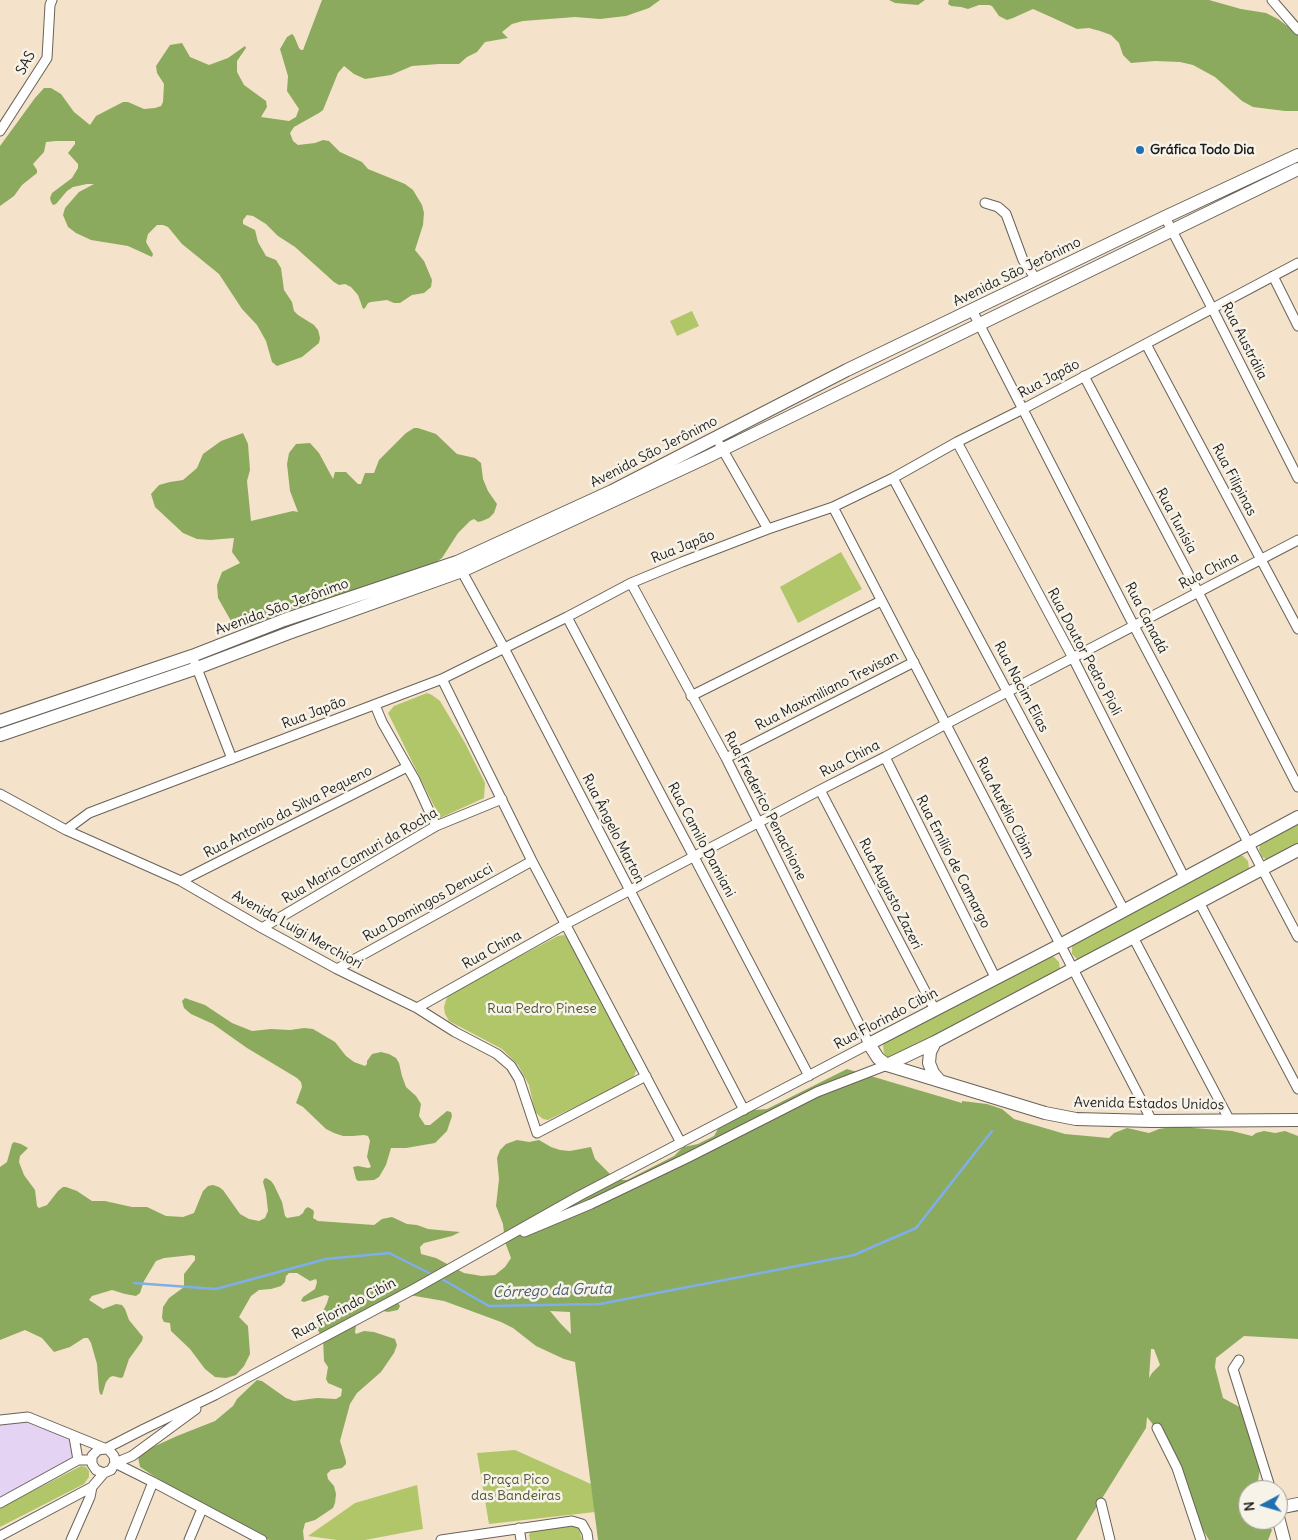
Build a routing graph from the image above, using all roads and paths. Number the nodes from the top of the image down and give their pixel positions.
1 (52, 0) edge
2 (1272, 0) edge
3 (1298, 30) edge
4 (0, 131) edge
5 (1298, 155) edge
6 (1298, 169) edge
7 (985, 203) dead end
8 (1165, 217) junction
9 (1172, 231) junction
10 (1298, 263) edge
11 (1273, 276) junction
12 (1036, 280) junction
13 (1212, 308) junction
14 (972, 310) junction
15 (979, 325) junction
16 (1298, 326) edge
17 (1146, 344) junction
18 (1084, 376) junction
19 (1023, 409) junction
20 (717, 437) junction
21 (957, 442) junction
22 (722, 449) junction
23 (893, 478) junction
24 (1298, 478) edge
25 (833, 507) junction
26 (768, 529) junction
27 (1298, 540) edge
28 (1262, 559) junction
29 (460, 566) junction
30 (631, 583) junction
31 (1198, 592) junction
32 (881, 601) junction
33 (301, 615) junction
34 (567, 618) junction
35 (1134, 626) junction
36 (306, 627) junction
37 (1298, 629) edge
38 (504, 648) junction
39 (192, 656) junction
40 (1073, 658) junction
41 (914, 662) junction
42 (197, 668) junction
43 (442, 679) junction
44 (1008, 691) junction
45 (692, 696) junction
46 (375, 705) junction
47 (0, 721) edge
48 (946, 724) junction
49 (0, 735) edge
50 (885, 757) junction
51 (726, 758) junction
52 (232, 759) junction
53 (407, 767) junction
54 (1298, 787) edge
55 (820, 790) junction
56 (0, 794) edge
57 (502, 799) junction
58 (1298, 817) edge
59 (758, 823) junction
60 (436, 826) junction
61 (66, 830) junction
62 (1249, 843) junction
63 (1298, 850) edge
64 (694, 856) junction
65 (532, 861) junction
66 (1262, 869) junction
67 (1184, 877) junction
68 (181, 881) junction
69 (630, 890) junction
70 (1199, 902) junction
71 (1124, 910) junction
72 (566, 924) junction
73 (262, 928) junction
74 (1134, 937) junction
75 (1298, 937) edge
76 (1060, 945) junction
77 (337, 969) junction
78 (1072, 969) junction
79 (996, 978) junction
80 (417, 1008) junction
81 (935, 1010) junction
82 (935, 1042) junction
83 (869, 1044) junction
84 (887, 1065) junction
85 (646, 1076) junction
86 (809, 1076) junction
87 (940, 1081) junction
88 (1298, 1089) edge
89 (744, 1110) junction
90 (1298, 1120) edge
91 (1152, 1121) junction
92 (1230, 1121) junction
93 (681, 1143) junction
94 (487, 1247) junction
95 (1238, 1360) dead end
96 (215, 1395) junction
97 (0, 1420) edge
98 (1156, 1428) dead end
99 (74, 1437) junction
100 (105, 1449) junction
101 (93, 1456) junction
102 (132, 1456) junction
103 (78, 1460) junction
104 (115, 1463) junction
105 (104, 1473) junction
106 (135, 1473) junction
107 (1267, 1480) edge
108 (153, 1482) junction
109 (92, 1488) junction
110 (78, 1495) junction
111 (0, 1503) edge
112 (1101, 1503) dead end
113 (84, 1508) junction
114 (202, 1509) junction
115 (18, 1528) junction
116 (519, 1528) junction
117 (0, 1536) edge
118 (250, 1537) edge
119 (464, 1538) edge
120 (8, 1540) edge
121 (12, 1540) edge
122 (72, 1540) edge
123 (130, 1540) edge
124 (189, 1540) edge
125 (262, 1540) edge
126 (441, 1540) edge
127 (521, 1540) edge
128 (588, 1540) edge
129 (1110, 1540) edge
130 (1201, 1540) edge

1 - 4 street, SAS
2 - 3 street
5 - 8 street, Avenida São Jerônimo
6 - 9 street, Avenida São Jerônimo
7 - 12 street
8 - 9 street, Rua Austrália
8 - 12 street, Avenida São Jerônimo
9 - 13 street, Rua Austrália
9 - 15 street, Avenida São Jerônimo
10 - 11 street, Rua Japão
11 - 13 street, Rua Japão
11 - 16 street
12 - 14 street, Avenida São Jerônimo
13 - 17 street, Rua Japão
13 - 24 street, Rua Austrália
14 - 15 street, Rua Canadá
14 - 20 street, Avenida São Jerônimo
15 - 19 street, Rua Canadá
15 - 22 street, Avenida São Jerônimo
17 - 18 street, Rua Japão
17 - 28 street, Rua Filipinas
18 - 19 street, Rua Japão
18 - 31 street, Rua Tunísia
19 - 21 street, Rua Japão
19 - 35 street, Rua Canadá
20 - 22 street
20 - 29 street, Avenida São Jerônimo
21 - 23 street, Rua Japão
21 - 40 street, Rua Doutor Pedro Pioli
22 - 26 street
22 - 29 street, Avenida São Jerônimo
23 - 25 street, Rua Japão
23 - 44 street, Rua Nacim Elias
25 - 26 street, Rua Japão
25 - 32 street, Rua Aurélio Cibim
26 - 30 street, Rua Japão
27 - 28 street, Rua China
28 - 31 street, Rua China
28 - 37 street, Rua Filipinas
29 - 33 street, Avenida São Jerônimo
29 - 36 street, Avenida São Jerônimo
29 - 38 street, Rua Ângelo Marton
30 - 34 street, Rua Japão
30 - 45 street, Rua Frederico Penachione
31 - 35 street, Rua China
31 - 54 street, Rua Tunísia
32 - 41 street, Rua Aurélio Cibim
32 - 45 street
33 - 36 street
33 - 39 street, Avenida São Jerônimo
34 - 38 street, Rua Japão
34 - 64 street, Rua Camilo Damiani
35 - 40 street, Rua China
35 - 62 street, Rua Canadá
36 - 42 street, Avenida São Jerônimo
38 - 43 street, Rua Japão
38 - 69 street, Rua Ângelo Marton
39 - 42 street
39 - 47 street, Avenida São Jerônimo
40 - 44 street, Rua China
40 - 67 street, Rua Doutor Pedro Pioli
41 - 48 street, Rua Aurélio Cibim
41 - 51 street, Rua Maximiliano Trevisan
42 - 49 street, Avenida São Jerônimo
42 - 52 street
43 - 46 street, Rua Japão
43 - 57 street
44 - 48 street, Rua China
44 - 71 street, Rua Nacim Elias
45 - 51 street, Rua Frederico Penachione
46 - 52 street, Rua Japão
46 - 53 street
48 - 50 street, Rua China
48 - 76 street, Rua Aurélio Cibim
50 - 55 street, Rua China
50 - 79 street, Rua Emílio de Camargo
51 - 59 street, Rua Frederico Penachione
52 - 61 street, Rua Japão
53 - 60 street
53 - 68 street, Rua Antonio da Silva Pequeno
55 - 59 street, Rua China
55 - 81 street, Rua Augusto Zazeri
56 - 61 street, Avenida Luigi Merchiori
57 - 60 street, Rua Maria Camuri da Rocha
57 - 65 street
58 - 62 street, Rua Florindo Cibin
59 - 64 street, Rua China
59 - 83 street, Rua Frederico Penachione
60 - 73 street, Rua Maria Camuri da Rocha
61 - 68 street, Avenida Luigi Merchiori
62 - 66 street, Rua Canadá
62 - 67 street, Rua Florindo Cibin
63 - 66 street, Rua Florindo Cibin
64 - 69 street, Rua China
64 - 86 street, Rua Camilo Damiani
65 - 72 street
65 - 77 street, Rua Domingos Denucci
66 - 70 street, Rua Florindo Cibin
66 - 75 street, Rua Canadá
67 - 71 street, Rua Florindo Cibin
68 - 73 street, Avenida Luigi Merchiori
69 - 72 street, Rua China
69 - 89 street, Rua Ângelo Marton
70 - 74 street, Rua Florindo Cibin
70 - 88 street
71 - 76 street, Rua Florindo Cibin
72 - 80 street, Rua China
72 - 85 street
73 - 77 street, Avenida Luigi Merchiori
74 - 78 street, Rua Florindo Cibin
74 - 92 street
76 - 78 street, Rua Aurélio Cibim
76 - 79 street, Rua Florindo Cibin
77 - 80 street, Avenida Luigi Merchiori
78 - 82 street, Rua Florindo Cibin
78 - 91 street, Rua Aurélio Cibim
79 - 81 street, Rua Florindo Cibin
80 - 85 street, Avenida Luigi Merchiori
81 - 83 street, Rua Florindo Cibin
82 - 84 street, Rua Florindo Cibin
82 - 87 street
83 - 84 street
83 - 86 street, Rua Florindo Cibin
84 - 87 street, Avenida Estados Unidos
84 - 94 street, Rua Florindo Cibin
85 - 93 street
86 - 89 street, Rua Florindo Cibin
87 - 91 street, Avenida Estados Unidos
89 - 93 street, Rua Florindo Cibin
90 - 92 street, Avenida Estados Unidos
91 - 92 street, Avenida Estados Unidos
93 - 94 street, Rua Florindo Cibin
94 - 96 street, Rua Florindo Cibin
95 - 107 street
96 - 100 street, Rua Florindo Cibin
96 - 102 street, Rua Florindo Cibin
97 - 99 street
98 - 130 street
99 - 100 street
99 - 101 street
99 - 103 street
100 - 101 street, Rua Florindo Cibin
100 - 104 street
101 - 103 street, Rua Florindo Cibin
101 - 105 street
102 - 104 street, Rua Florindo Cibin
102 - 106 street
103 - 111 street, Rua Florindo Cibin
104 - 105 street
104 - 106 street
105 - 109 street
106 - 108 street
108 - 114 street
108 - 123 street
109 - 110 street
109 - 113 street
110 - 113 street
110 - 115 street
112 - 129 street
113 - 122 street
114 - 118 street
114 - 124 street
115 - 117 street
115 - 121 street
116 - 119 street
116 - 127 street
116 - 128 street
117 - 120 street
118 - 125 street
119 - 126 street

